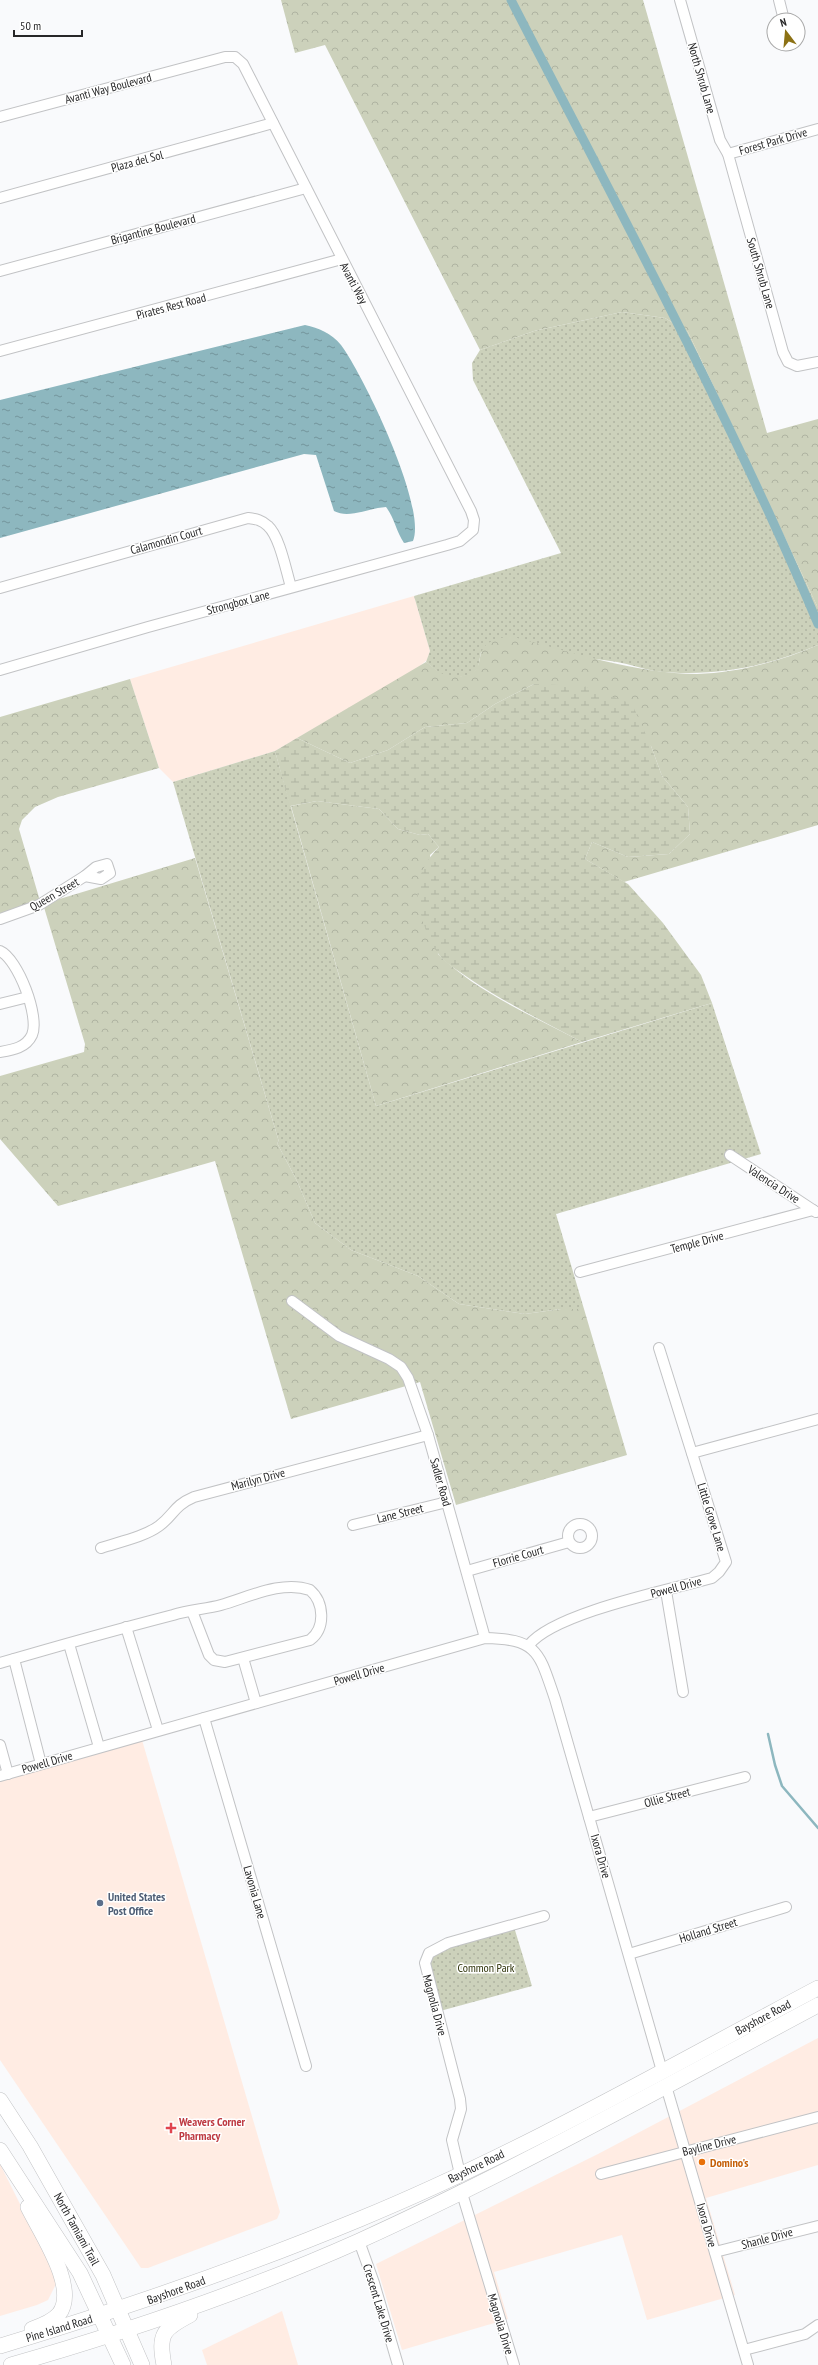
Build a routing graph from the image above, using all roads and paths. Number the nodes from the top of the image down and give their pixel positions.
1 (680, 0) edge
2 (779, 0) edge
3 (782, 12) edge
4 (216, 60) joint
5 (0, 117) edge
6 (273, 124) junction
7 (818, 128) edge
8 (728, 154) junction
9 (306, 188) junction
10 (0, 198) edge
11 (342, 259) junction
12 (0, 271) edge
13 (0, 351) edge
14 (818, 362) edge
15 (473, 530) joint
16 (291, 587) junction
17 (0, 588) edge
18 (0, 670) edge
19 (85, 876) dead end
20 (0, 919) edge
21 (0, 951) edge
22 (28, 997) junction
23 (0, 1004) edge
24 (0, 1052) edge
25 (730, 1155) dead end
26 (816, 1211) edge
27 (580, 1272) dead end
28 (292, 1301) dead end
29 (659, 1348) dead end
30 (818, 1419) edge
31 (428, 1435) junction
32 (692, 1453) junction
33 (447, 1502) junction
34 (353, 1525) dead end
35 (569, 1542) dead end
36 (101, 1548) dead end
37 (467, 1571) junction
38 (712, 1578) joint
39 (666, 1591) junction
40 (192, 1611) junction
41 (126, 1627) junction
42 (485, 1638) junction
43 (69, 1644) junction
44 (529, 1645) junction
45 (243, 1658) junction
46 (14, 1659) junction
47 (0, 1663) edge
48 (682, 1692) dead end
49 (256, 1703) junction
50 (204, 1718) junction
51 (158, 1730) junction
52 (0, 1745) edge
53 (99, 1747) junction
54 (41, 1764) junction
55 (4, 1775) edge
56 (745, 1777) dead end
57 (589, 1817) junction
58 (786, 1907) dead end
59 (544, 1916) dead end
60 (629, 1954) junction
61 (818, 1988) edge
62 (818, 1994) edge
63 (818, 2005) edge
64 (306, 2066) dead end
65 (662, 2071) junction
66 (666, 2086) junction
67 (0, 2100) edge
68 (818, 2117) edge
69 (542, 2150) junction
70 (686, 2150) junction
71 (0, 2151) edge
72 (460, 2174) junction
73 (601, 2174) dead end
74 (461, 2190) junction
75 (818, 2226) edge
76 (359, 2241) junction
77 (715, 2252) junction
78 (237, 2289) junction
79 (118, 2310) junction
80 (101, 2315) junction
81 (818, 2325) edge
82 (127, 2329) junction
83 (110, 2335) junction
84 (0, 2342) edge
85 (0, 2346) edge
86 (744, 2350) junction
87 (11, 2365) edge
88 (123, 2365) edge
89 (142, 2365) edge
90 (164, 2365) edge
91 (398, 2365) edge
92 (514, 2365) edge
93 (748, 2365) edge

1 - 8 street, North Shrub Lane
2 - 3 street
4 - 5 street, Avanti Way Boulevard
4 - 6 street, Avanti Way
6 - 9 street, Avanti Way
6 - 10 street, Plaza del Sol
7 - 8 street, Forest Park Drive
8 - 14 street, South Shrub Lane
9 - 11 street, Avanti Way
9 - 12 street, Brigantine Boulevard
11 - 13 street, Pirates Rest Road
11 - 15 street, Avanti Way
15 - 16 street, Strongbox Lane
16 - 17 street, Calamondin Court
16 - 18 street, Strongbox Lane
19 - 20 street, Queen Street
21 - 22 street
22 - 23 street
22 - 24 street
25 - 26 street, Valencia Drive
26 - 27 street, Temple Drive
28 - 31 street, Sadler Road
29 - 32 street, Little Grove Lane
30 - 32 street
31 - 33 street, Sadler Road
31 - 36 street, Marilyn Drive
32 - 38 street, Little Grove Lane
33 - 34 street, Lane Street
33 - 37 street, Sadler Road
35 - 37 street, Florrie Court
37 - 42 street, Sadler Road
38 - 39 street, Powell Drive
39 - 44 street, Powell Drive
39 - 48 street
40 - 41 street
40 - 45 street
40 - 45 street
41 - 43 street
41 - 51 street
42 - 44 street, Powell Drive
42 - 49 street, Powell Drive
43 - 46 street
43 - 53 street
44 - 57 street, Ixora Drive
45 - 49 street
46 - 47 street
46 - 54 street
49 - 50 street, Powell Drive
50 - 51 street, Powell Drive
50 - 64 street, Lavonia Lane
51 - 53 street, Powell Drive
52 - 55 street
53 - 54 street, Powell Drive
54 - 55 street, Powell Drive
56 - 57 street, Ollie Street
57 - 60 street, Ixora Drive
58 - 60 street, Holland Street
59 - 72 street, Magnolia Drive
60 - 65 street, Ixora Drive
61 - 65 main road, Bayshore Road
62 - 66 main road
63 - 66 main road, Bayshore Road
65 - 69 main road
65 - 72 main road, Bayshore Road
66 - 69 main road, Bayshore Road
66 - 70 street, Ixora Drive
67 - 79 main road, North Tamiami Trail
68 - 70 street, Bayline Drive
69 - 74 main road, Bayshore Road
70 - 73 street, Bayline Drive
70 - 77 street, Ixora Drive
71 - 80 main road, North Tamiami Trail
71 - 84 main road
72 - 79 main road, Bayshore Road
74 - 76 main road, Bayshore Road
74 - 92 street, Magnolia Drive
75 - 77 street, Shanle Drive
76 - 78 main road, Bayshore Road
76 - 91 street, Crescent Lake Drive
77 - 86 street, Ixora Drive
78 - 82 main road, Bayshore Road
78 - 90 main road
79 - 80 main road, Pine Island Road
79 - 82 main road, North Tamiami Trail
80 - 83 main road, North Tamiami Trail
80 - 85 main road, Pine Island Road
81 - 86 street
82 - 83 main road, Pine Island Road
82 - 89 main road, North Tamiami Trail
83 - 87 main road, Pine Island Road
83 - 88 main road, North Tamiami Trail
86 - 93 street, Ixora Drive

